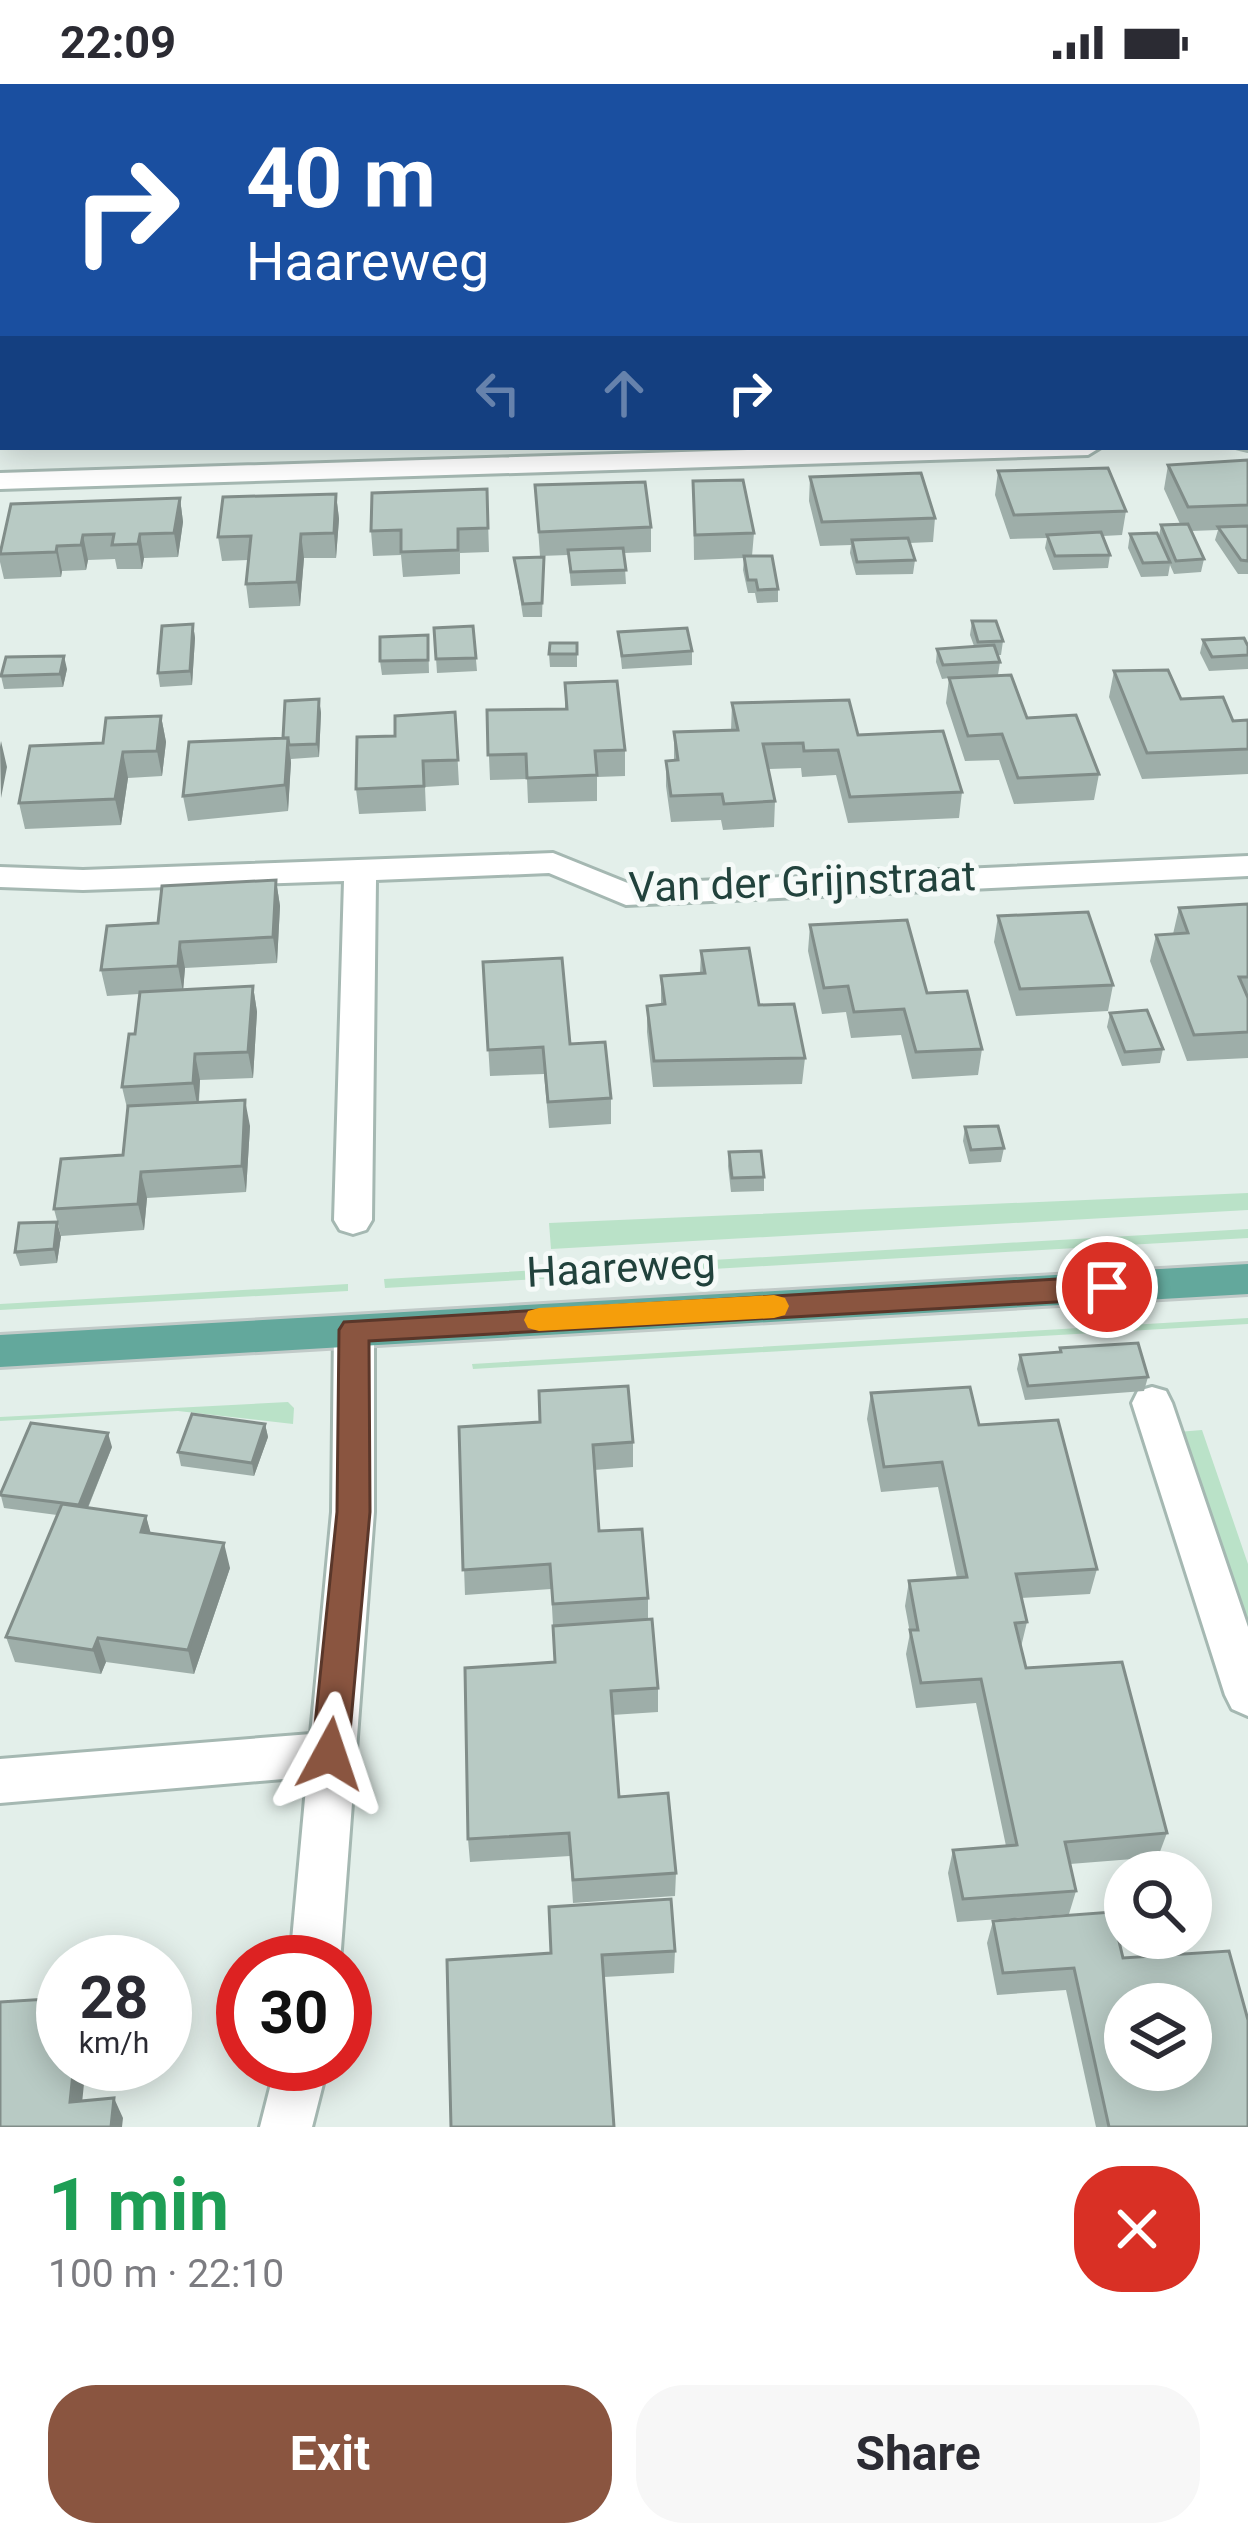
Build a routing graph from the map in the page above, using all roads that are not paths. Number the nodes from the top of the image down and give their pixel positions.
1 (878, 450) edge
2 (212, 460) edge
3 (0, 481) edge
4 (1248, 866) edge
5 (360, 871) junction
6 (0, 877) edge
7 (353, 1220) dead end
8 (1248, 1279) edge
9 (354, 1330) junction
10 (0, 1351) edge
11 (1152, 1403) dead end
12 (1248, 1695) edge
13 (330, 1754) junction
14 (0, 1781) edge
15 (317, 1935) edge
16 (295, 2091) edge
17 (286, 2127) edge

1 - 2 street
2 - 3 street
4 - 5 street, Van der Grijnstraat
5 - 6 street, Van der Grijnstraat
5 - 7 street
8 - 9 main road, Haareweg
9 - 10 main road, Haareweg
9 - 13 street
11 - 12 street
13 - 14 street
13 - 15 street
16 - 17 street

